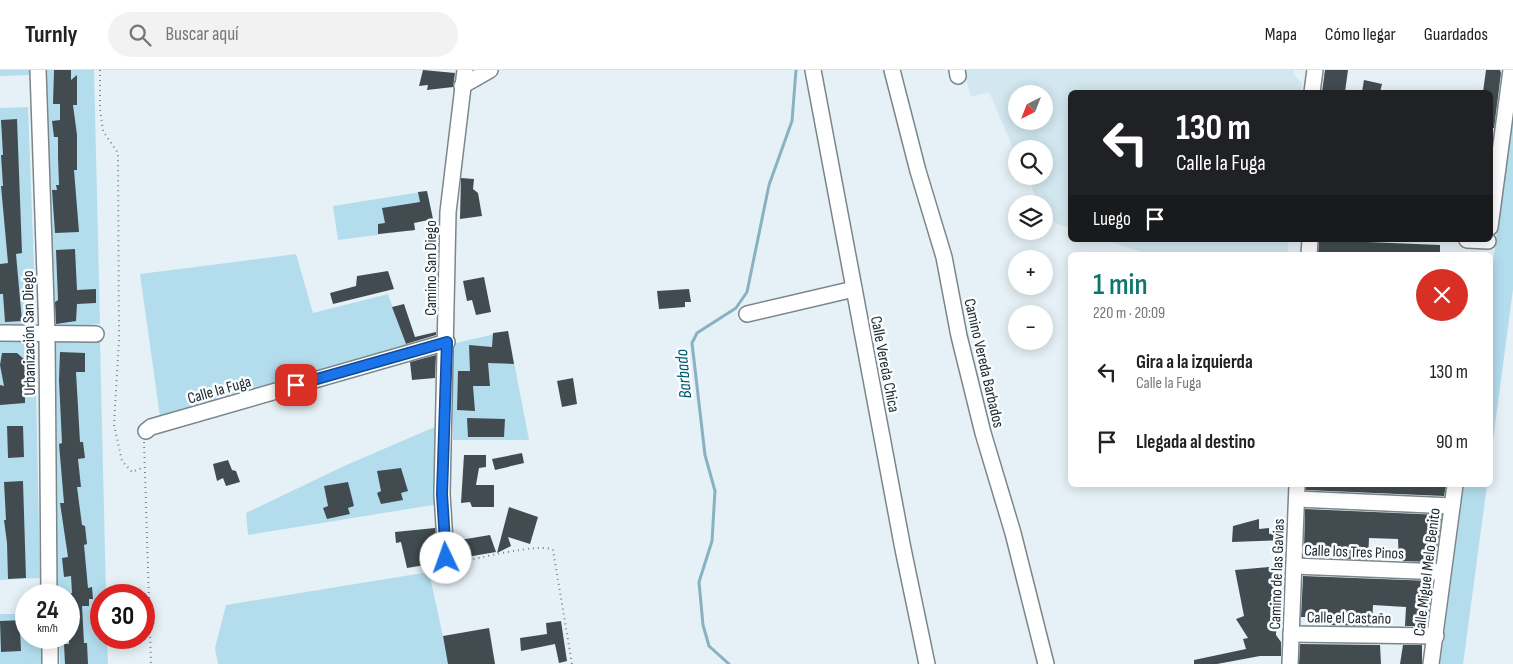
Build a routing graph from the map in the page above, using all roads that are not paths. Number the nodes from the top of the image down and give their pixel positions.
1 (38, 70) edge
2 (465, 70) edge
3 (490, 70) edge
4 (813, 70) edge
5 (892, 70) edge
6 (1316, 70) edge
7 (1511, 70) edge
8 (462, 86) junction
9 (1312, 90) edge
10 (1496, 126) edge
11 (1493, 171) edge
12 (854, 289) junction
13 (747, 314) dead end
14 (0, 333) edge
15 (47, 334) junction
16 (96, 334) dead end
17 (447, 342) junction
18 (146, 430) road end
19 (1455, 487) edge
20 (1297, 492) edge
21 (1452, 506) junction
22 (446, 558) road end
23 (1294, 566) junction
24 (1442, 572) junction
25 (49, 584) edge
26 (1292, 634) junction
27 (1436, 636) junction
28 (50, 649) edge
29 (50, 664) edge
30 (927, 664) edge
31 (1046, 664) edge
32 (1290, 664) edge
33 (1431, 664) edge

1 - 15 street, Urbanización San Diego
2 - 8 street, Camino San Diego
3 - 8 street
4 - 12 street, Calle Vereda Chica
5 - 31 street, Camino Vereda Barbados
6 - 9 street
7 - 10 street
8 - 17 street, Camino San Diego
10 - 11 street
12 - 13 street
12 - 30 street, Calle Vereda Chica
14 - 15 street
15 - 16 street
15 - 25 street, Urbanización San Diego
17 - 18 street, Calle la Fuga
17 - 22 street, Camino San Diego
19 - 21 street, Calle Miguel Melo Benito
20 - 21 street
20 - 23 street, Camino de las Gavias
21 - 24 street, Calle Miguel Melo Benito
23 - 24 street, Calle los Tres Pinos
23 - 26 street, Camino de las Gavias
24 - 27 street, Calle Miguel Melo Benito
26 - 27 street, Calle el Castaño
26 - 32 street, Camino de las Gavias
27 - 33 street, Calle Miguel Melo Benito
28 - 29 street

